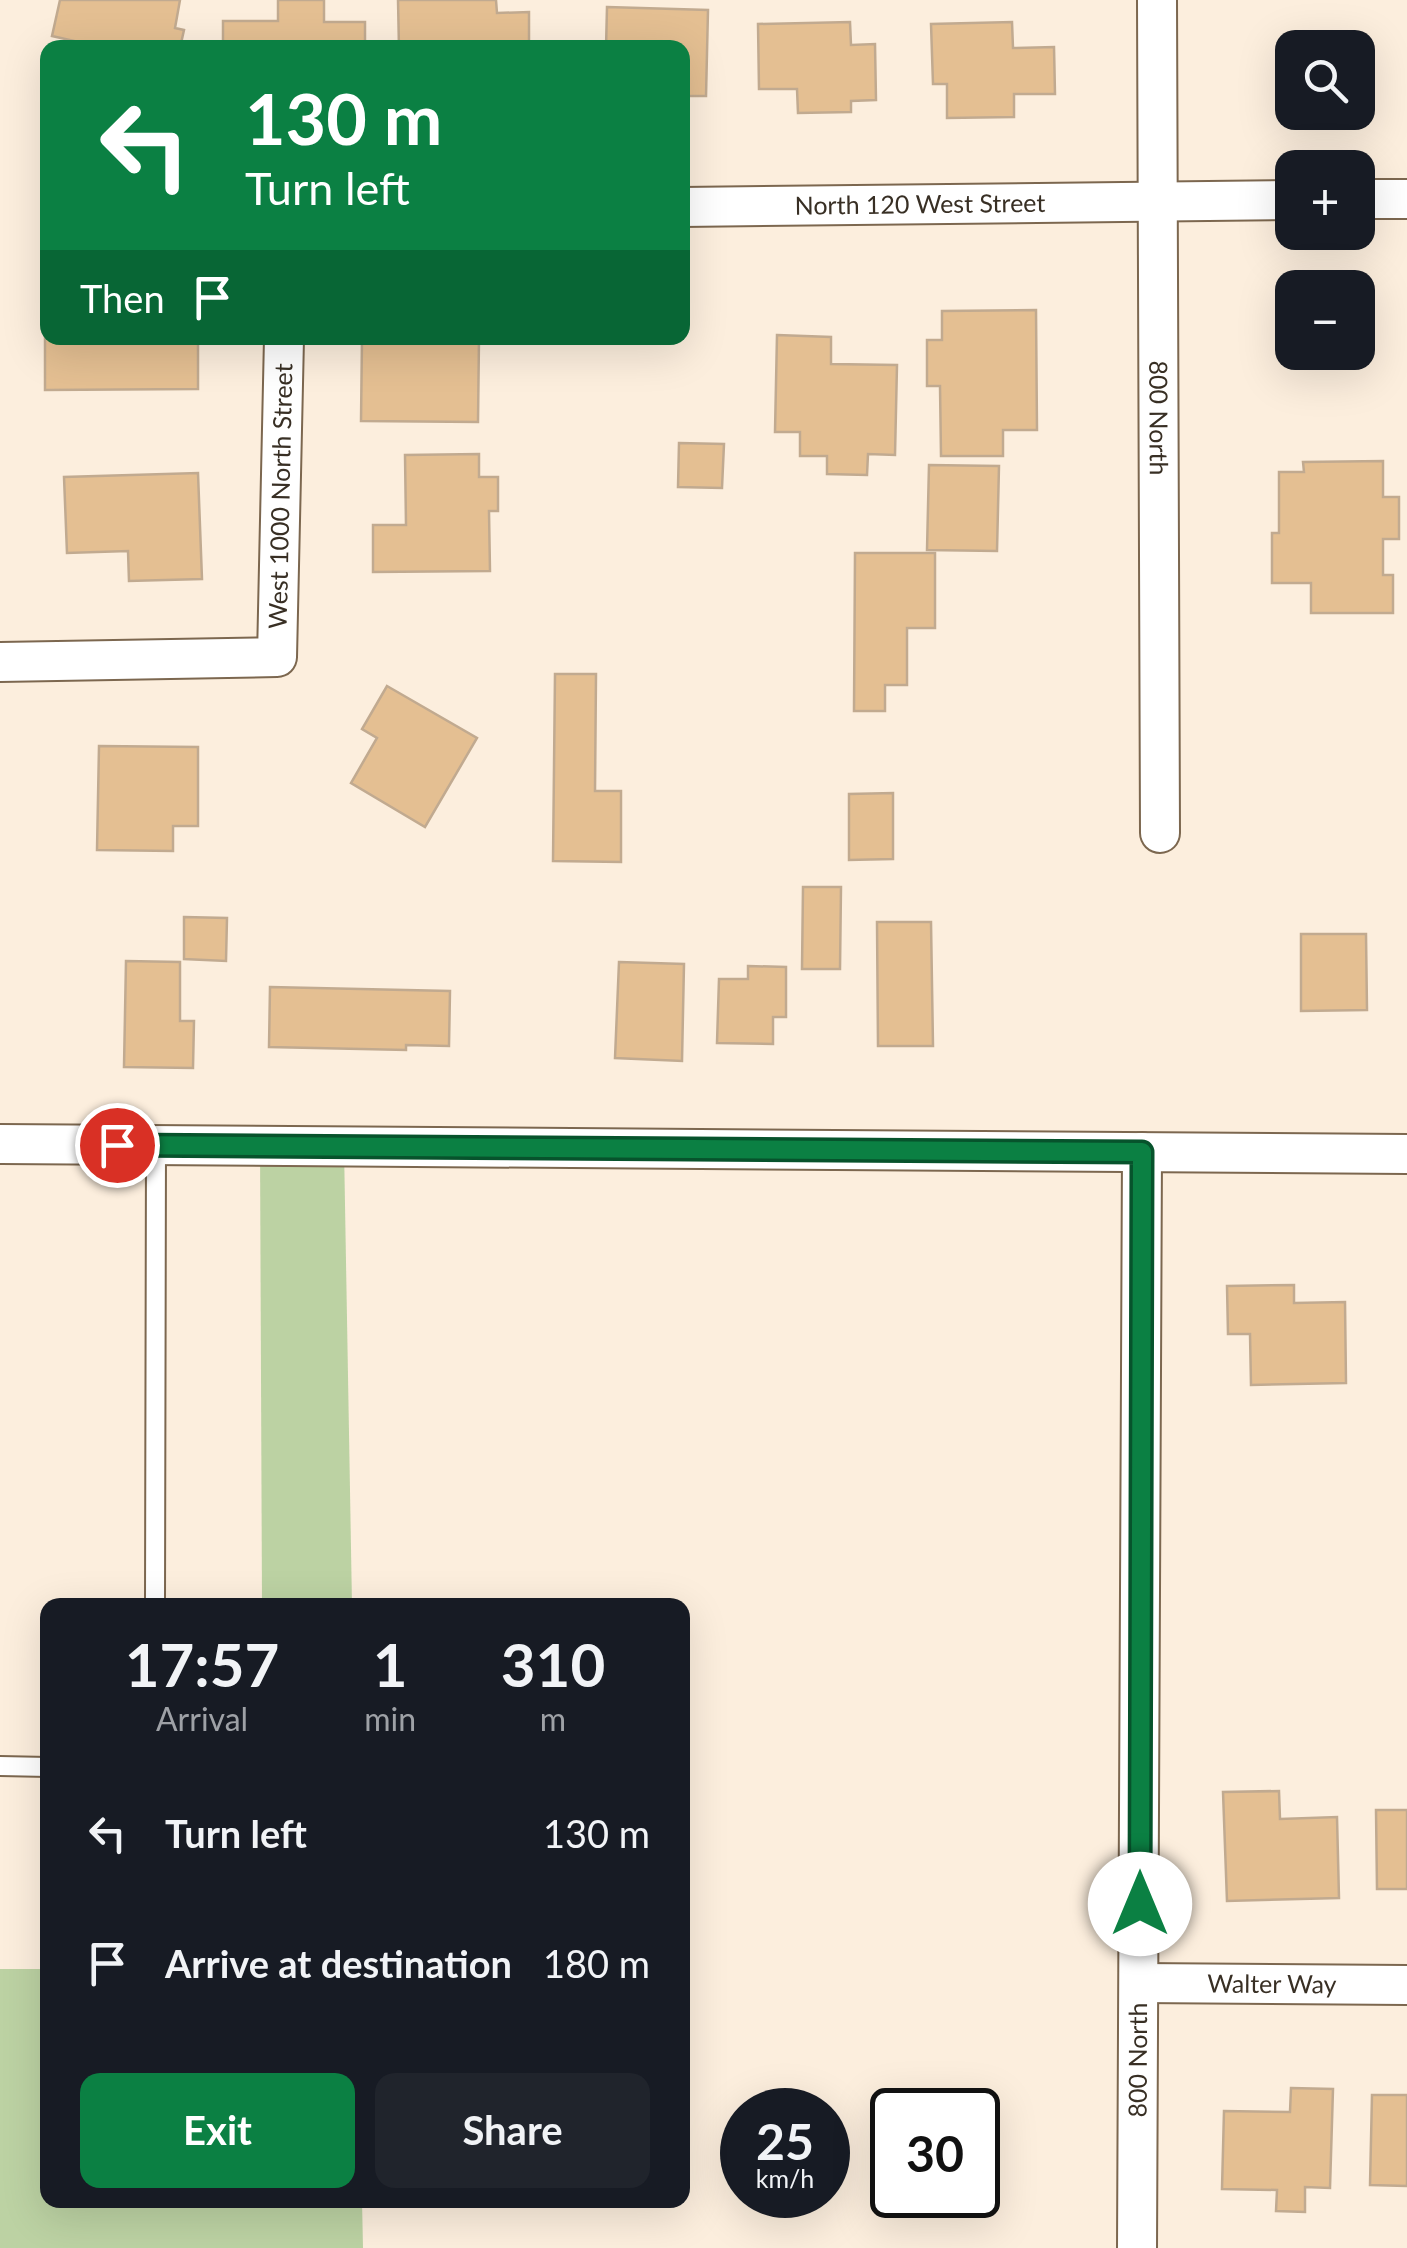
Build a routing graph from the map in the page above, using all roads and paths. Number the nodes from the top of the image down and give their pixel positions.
1 (1157, 0) edge
2 (1407, 198) edge
3 (1375, 199) edge
4 (1275, 200) edge
5 (1158, 202) junction
6 (690, 207) edge
7 (284, 345) edge
8 (0, 662) edge
9 (1160, 833) dead end
10 (0, 1144) edge
11 (156, 1146) junction
12 (1142, 1152) junction
13 (1407, 1154) edge
14 (155, 1598) edge
15 (0, 1766) edge
16 (40, 1766) edge
17 (1140, 1984) junction
18 (1407, 1985) edge
19 (1137, 2248) edge

1 - 5 street, 800 North
2 - 3 street
4 - 5 street, North 120 West Street
5 - 6 street, North 120 West Street
5 - 9 street, 800 North
7 - 8 street, West 1000 North Street
10 - 11 street
11 - 12 street
11 - 14 lane
12 - 13 street
12 - 17 street, 800 North
15 - 16 lane
17 - 18 street, Walter Way
17 - 19 street, 800 North

